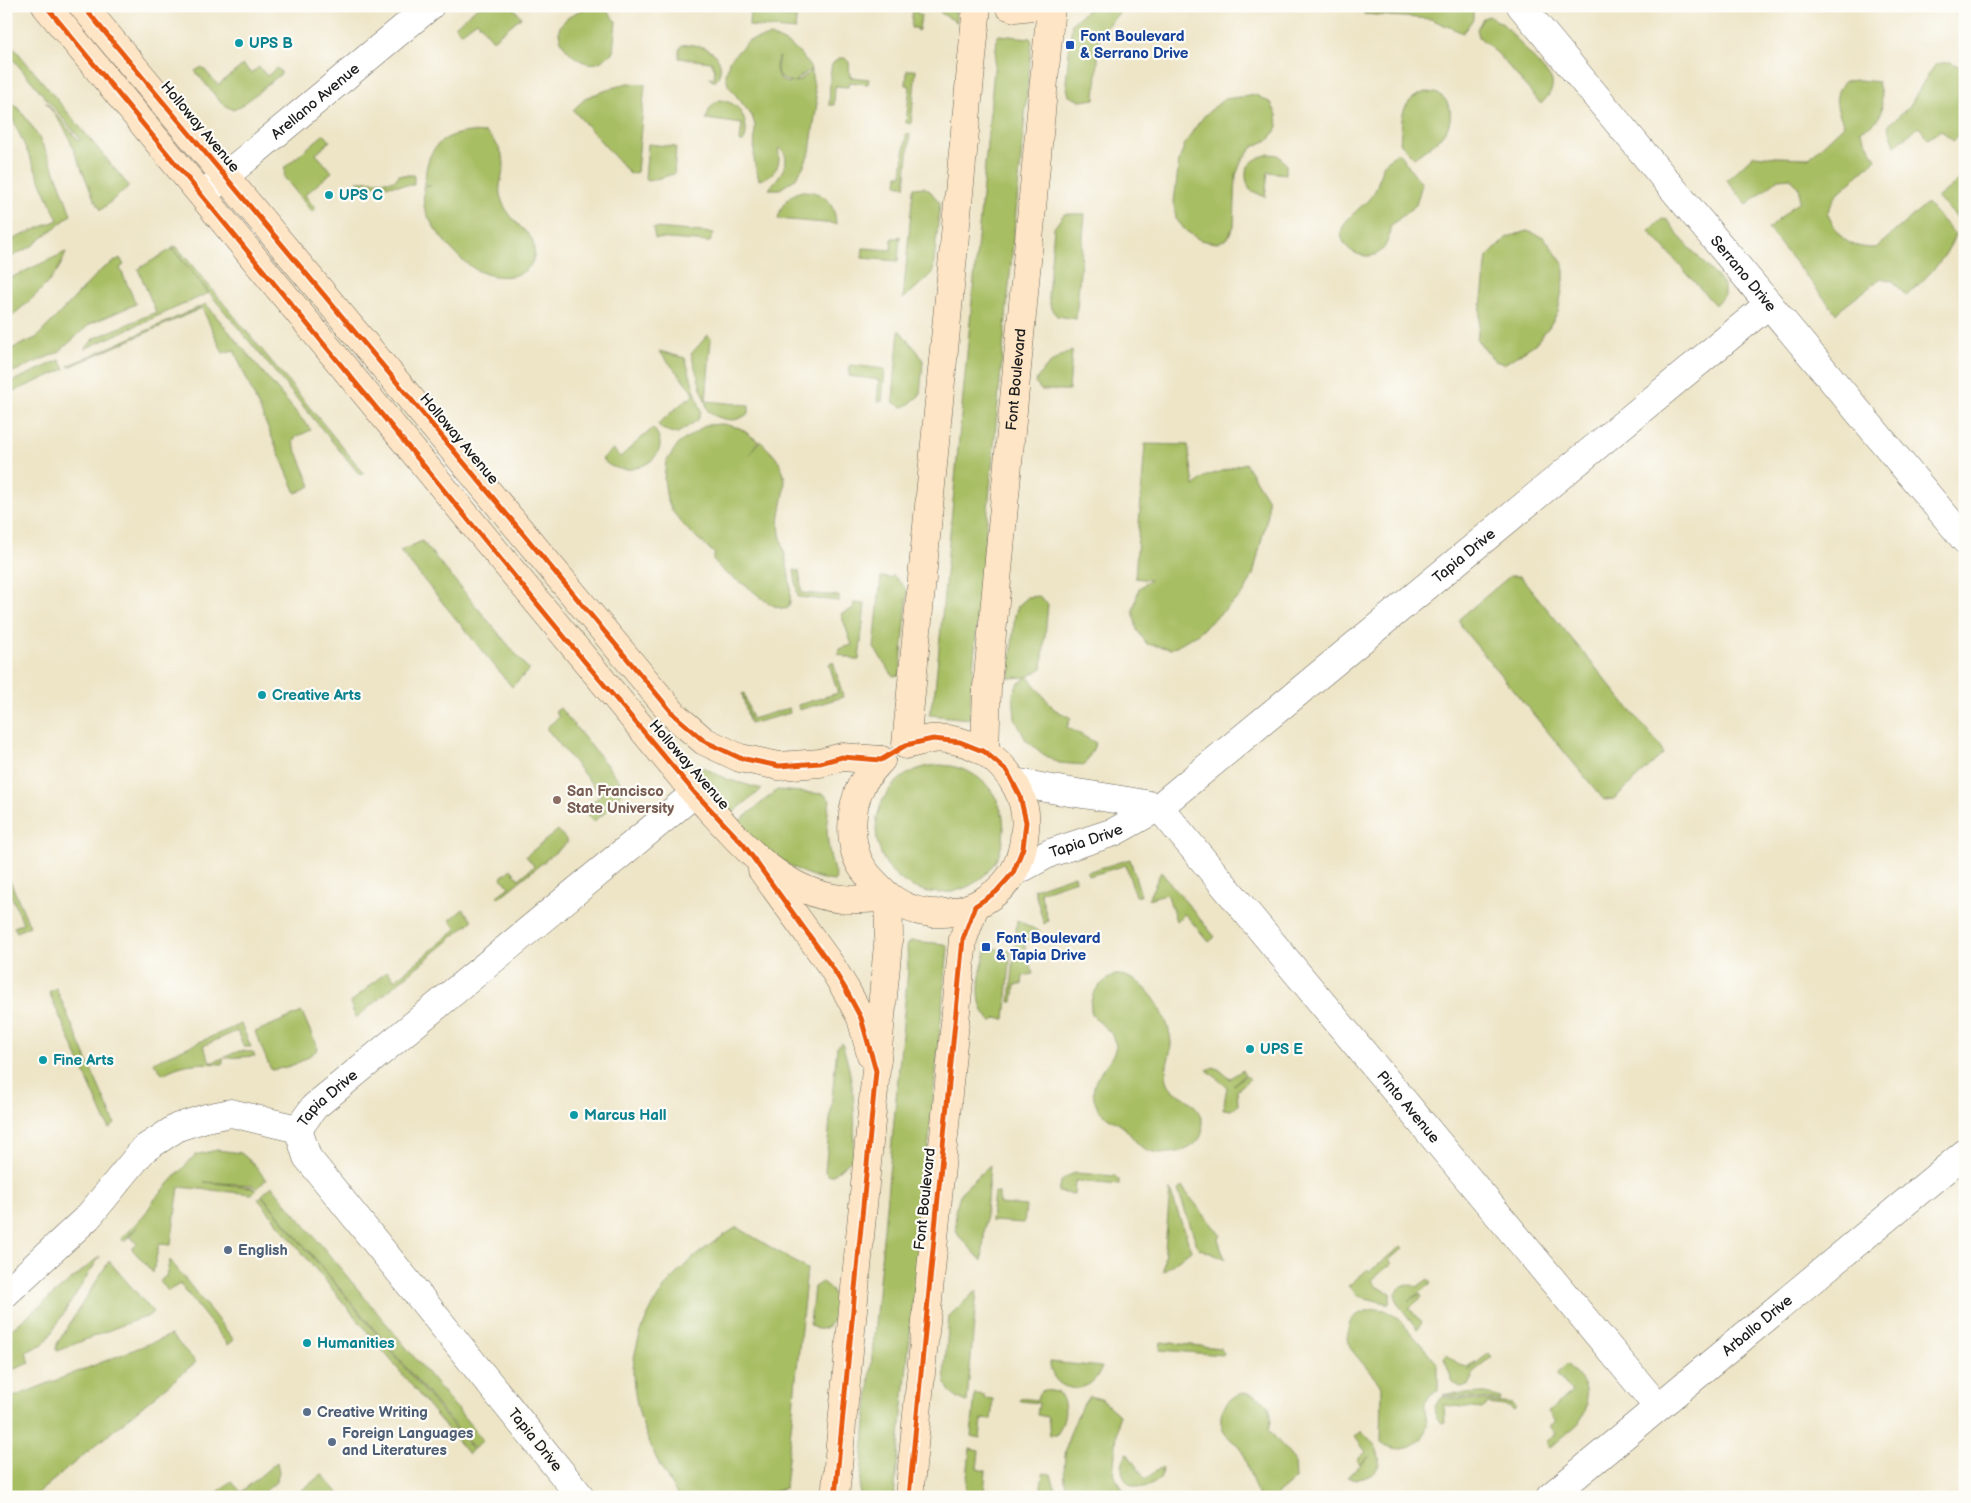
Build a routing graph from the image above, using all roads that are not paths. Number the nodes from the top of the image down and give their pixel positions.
1 (46, 6) edge
2 (83, 6) edge
3 (430, 6) edge
4 (977, 6) edge
5 (1009, 6) edge
6 (1033, 6) edge
7 (1051, 6) edge
8 (1521, 6) edge
9 (224, 176) junction
10 (201, 196) junction
11 (1769, 304) junction
12 (1965, 540) edge
13 (906, 745) junction
14 (985, 752) junction
15 (881, 760) junction
16 (1014, 782) junction
17 (695, 793) junction
18 (1158, 807) junction
19 (744, 844) junction
20 (1013, 873) junction
21 (888, 897) junction
22 (975, 906) junction
23 (876, 1071) junction
24 (298, 1130) junction
25 (1962, 1161) edge
26 (6, 1293) edge
27 (1658, 1407) junction
28 (581, 1497) edge
29 (835, 1497) edge
30 (909, 1497) edge
31 (1550, 1497) edge

1 - 10 street, Holloway Avenue
2 - 9 street, Holloway Avenue
3 - 9 street, Arellano Avenue
4 - 13 street
5 - 6 street
7 - 14 street, Font Boulevard
8 - 11 street, Serrano Drive
9 - 10 street, Arellano Avenue
9 - 15 street, Holloway Avenue
10 - 17 street, Holloway Avenue
11 - 12 street, Serrano Drive
11 - 18 street, Tapia Drive
13 - 14 street
13 - 15 street
14 - 16 street
15 - 21 street
16 - 18 street, Tapia Drive
16 - 20 street
17 - 19 street, Holloway Avenue
17 - 24 street, Tapia Drive
18 - 20 street, Tapia Drive
18 - 27 street, Pinto Avenue
19 - 21 street, Holloway Avenue
19 - 23 street
20 - 22 street
21 - 22 street
21 - 23 street
22 - 30 street, Font Boulevard
23 - 29 street
24 - 26 street
24 - 28 street, Tapia Drive
25 - 27 street, Arballo Drive
27 - 31 street, Arballo Drive

